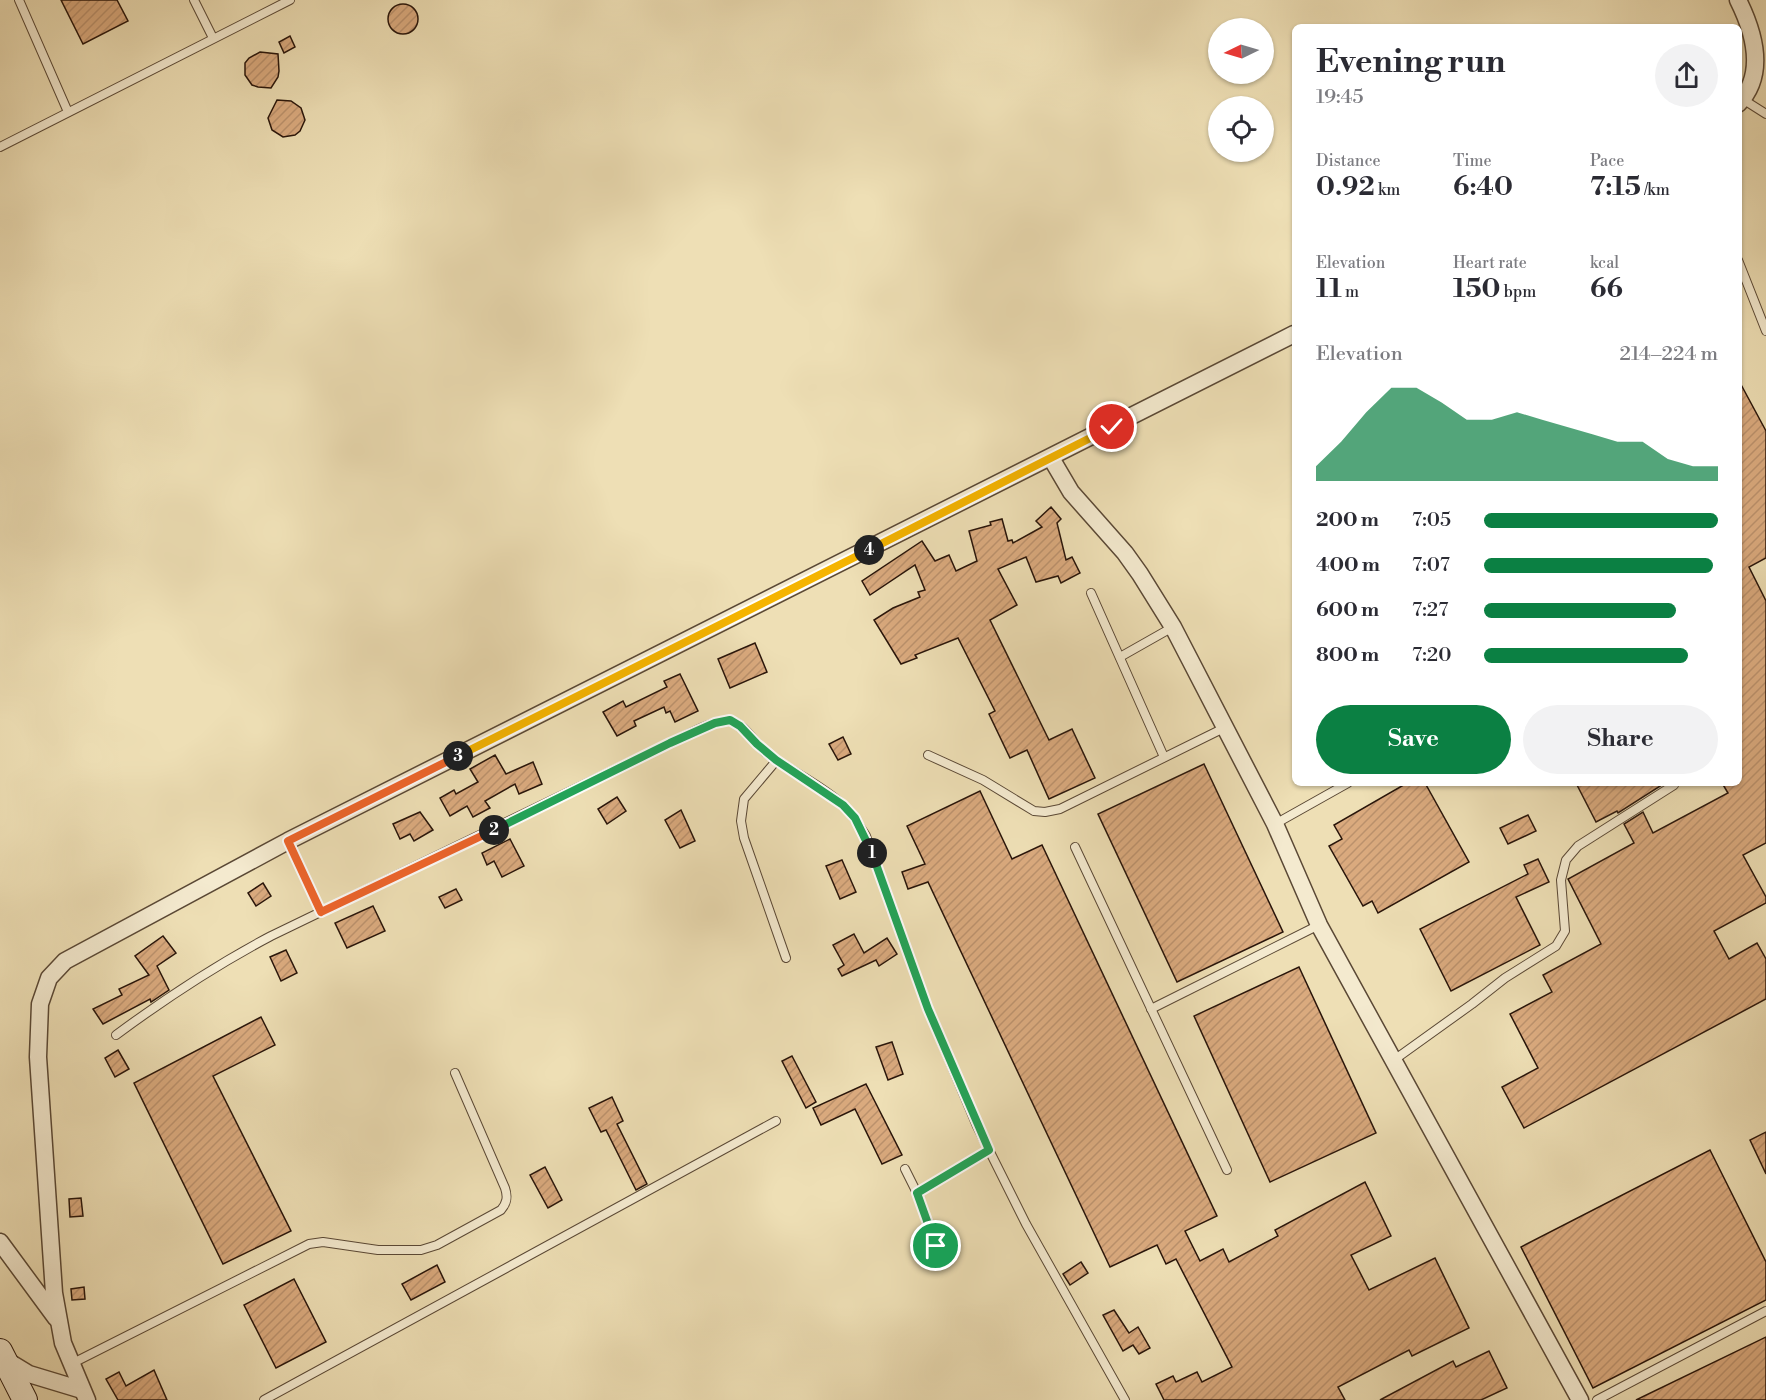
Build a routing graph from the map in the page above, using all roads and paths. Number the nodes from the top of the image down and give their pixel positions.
1 (19, 0) edge
2 (194, 0) edge
3 (290, 0) edge
4 (1738, 0) edge
5 (213, 38) junction
6 (1742, 101) edge
7 (1742, 102) edge
8 (68, 112) junction
9 (1766, 114) edge
10 (0, 147) edge
11 (1742, 270) edge
12 (1766, 331) edge
13 (1292, 335) edge
14 (1051, 458) junction
15 (1091, 593) dead end
16 (1173, 627) junction
17 (1120, 657) junction
18 (1224, 728) junction
19 (928, 755) dead end
20 (1164, 757) junction
21 (776, 760) junction
22 (1343, 786) edge
23 (1672, 786) edge
24 (1275, 824) junction
25 (288, 841) junction
26 (1075, 847) dead end
27 (321, 912) junction
28 (1319, 925) junction
29 (786, 958) dead end
30 (1151, 1009) junction
31 (116, 1035) dead end
32 (1394, 1060) junction
33 (455, 1073) dead end
34 (776, 1121) dead end
35 (989, 1150) junction
36 (905, 1169) dead end
37 (1227, 1170) dead end
38 (917, 1193) junction
39 (0, 1242) edge
40 (936, 1246) dead end
41 (1766, 1311) edge
42 (58, 1321) junction
43 (2, 1355) edge
44 (71, 1364) junction
45 (85, 1395) edge
46 (25, 1400) edge
47 (264, 1400) edge
48 (1125, 1400) edge
49 (1580, 1400) edge
50 (1597, 1400) edge

1 - 8 lane
2 - 5 lane
3 - 5 lane
4 - 6 street
5 - 8 lane
7 - 9 lane
8 - 10 lane
11 - 12 lane
13 - 14 street
14 - 16 street
14 - 25 street
15 - 17 lane
16 - 17 lane
16 - 18 street
17 - 20 lane
18 - 20 lane
18 - 24 street
19 - 20 lane
21 - 27 lane
21 - 29 lane
21 - 35 lane
22 - 24 lane
23 - 32 lane
24 - 28 street
25 - 27 lane
25 - 42 street
26 - 30 lane
27 - 31 lane
28 - 30 lane
28 - 32 street
30 - 37 lane
32 - 49 street
33 - 44 lane
34 - 47 lane
35 - 38 lane
35 - 48 lane
36 - 38 lane
38 - 40 lane
39 - 42 street
41 - 50 lane
42 - 44 street
43 - 45 street
43 - 46 main road
44 - 45 street

